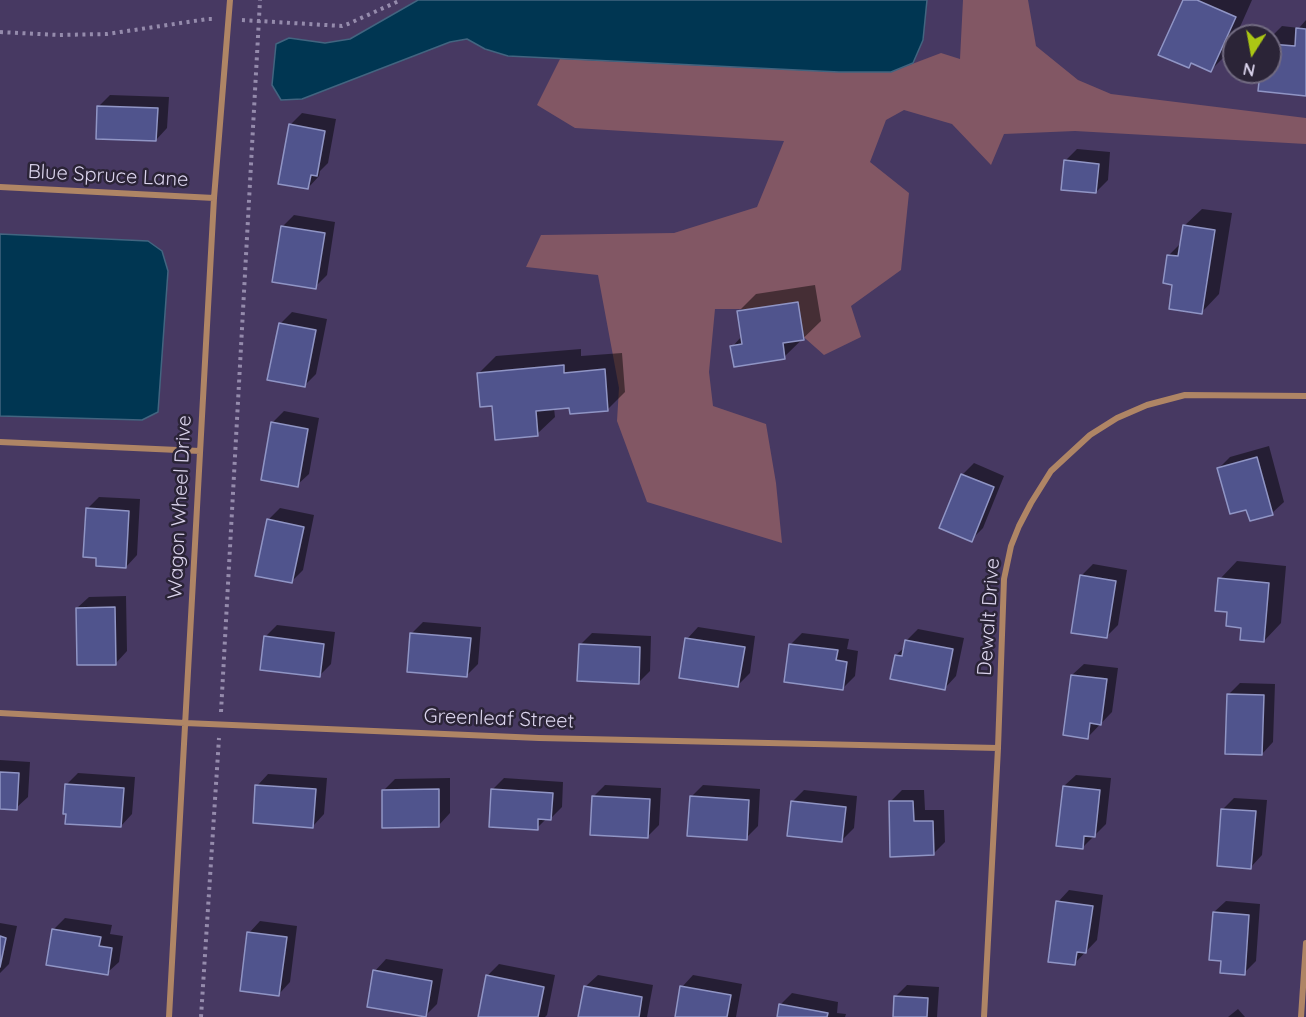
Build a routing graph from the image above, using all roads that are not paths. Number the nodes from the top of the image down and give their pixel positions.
1 (230, 0) edge
2 (0, 187) edge
3 (214, 198) junction
4 (1306, 396) edge
5 (0, 442) edge
6 (200, 451) junction
7 (0, 713) edge
8 (185, 723) junction
9 (998, 748) junction
10 (1306, 943) edge
11 (169, 1017) edge
12 (984, 1017) edge
13 (1301, 1017) edge

1 - 3 street, Wagon Wheel Drive
2 - 3 street, Blue Spruce Lane
3 - 6 street, Wagon Wheel Drive
4 - 9 street, Dewalt Drive
5 - 6 street
6 - 8 street, Wagon Wheel Drive
7 - 8 street, Greenleaf Street
8 - 9 street, Greenleaf Street
8 - 11 street, Wagon Wheel Drive
9 - 12 street, Dewalt Drive
10 - 13 street

